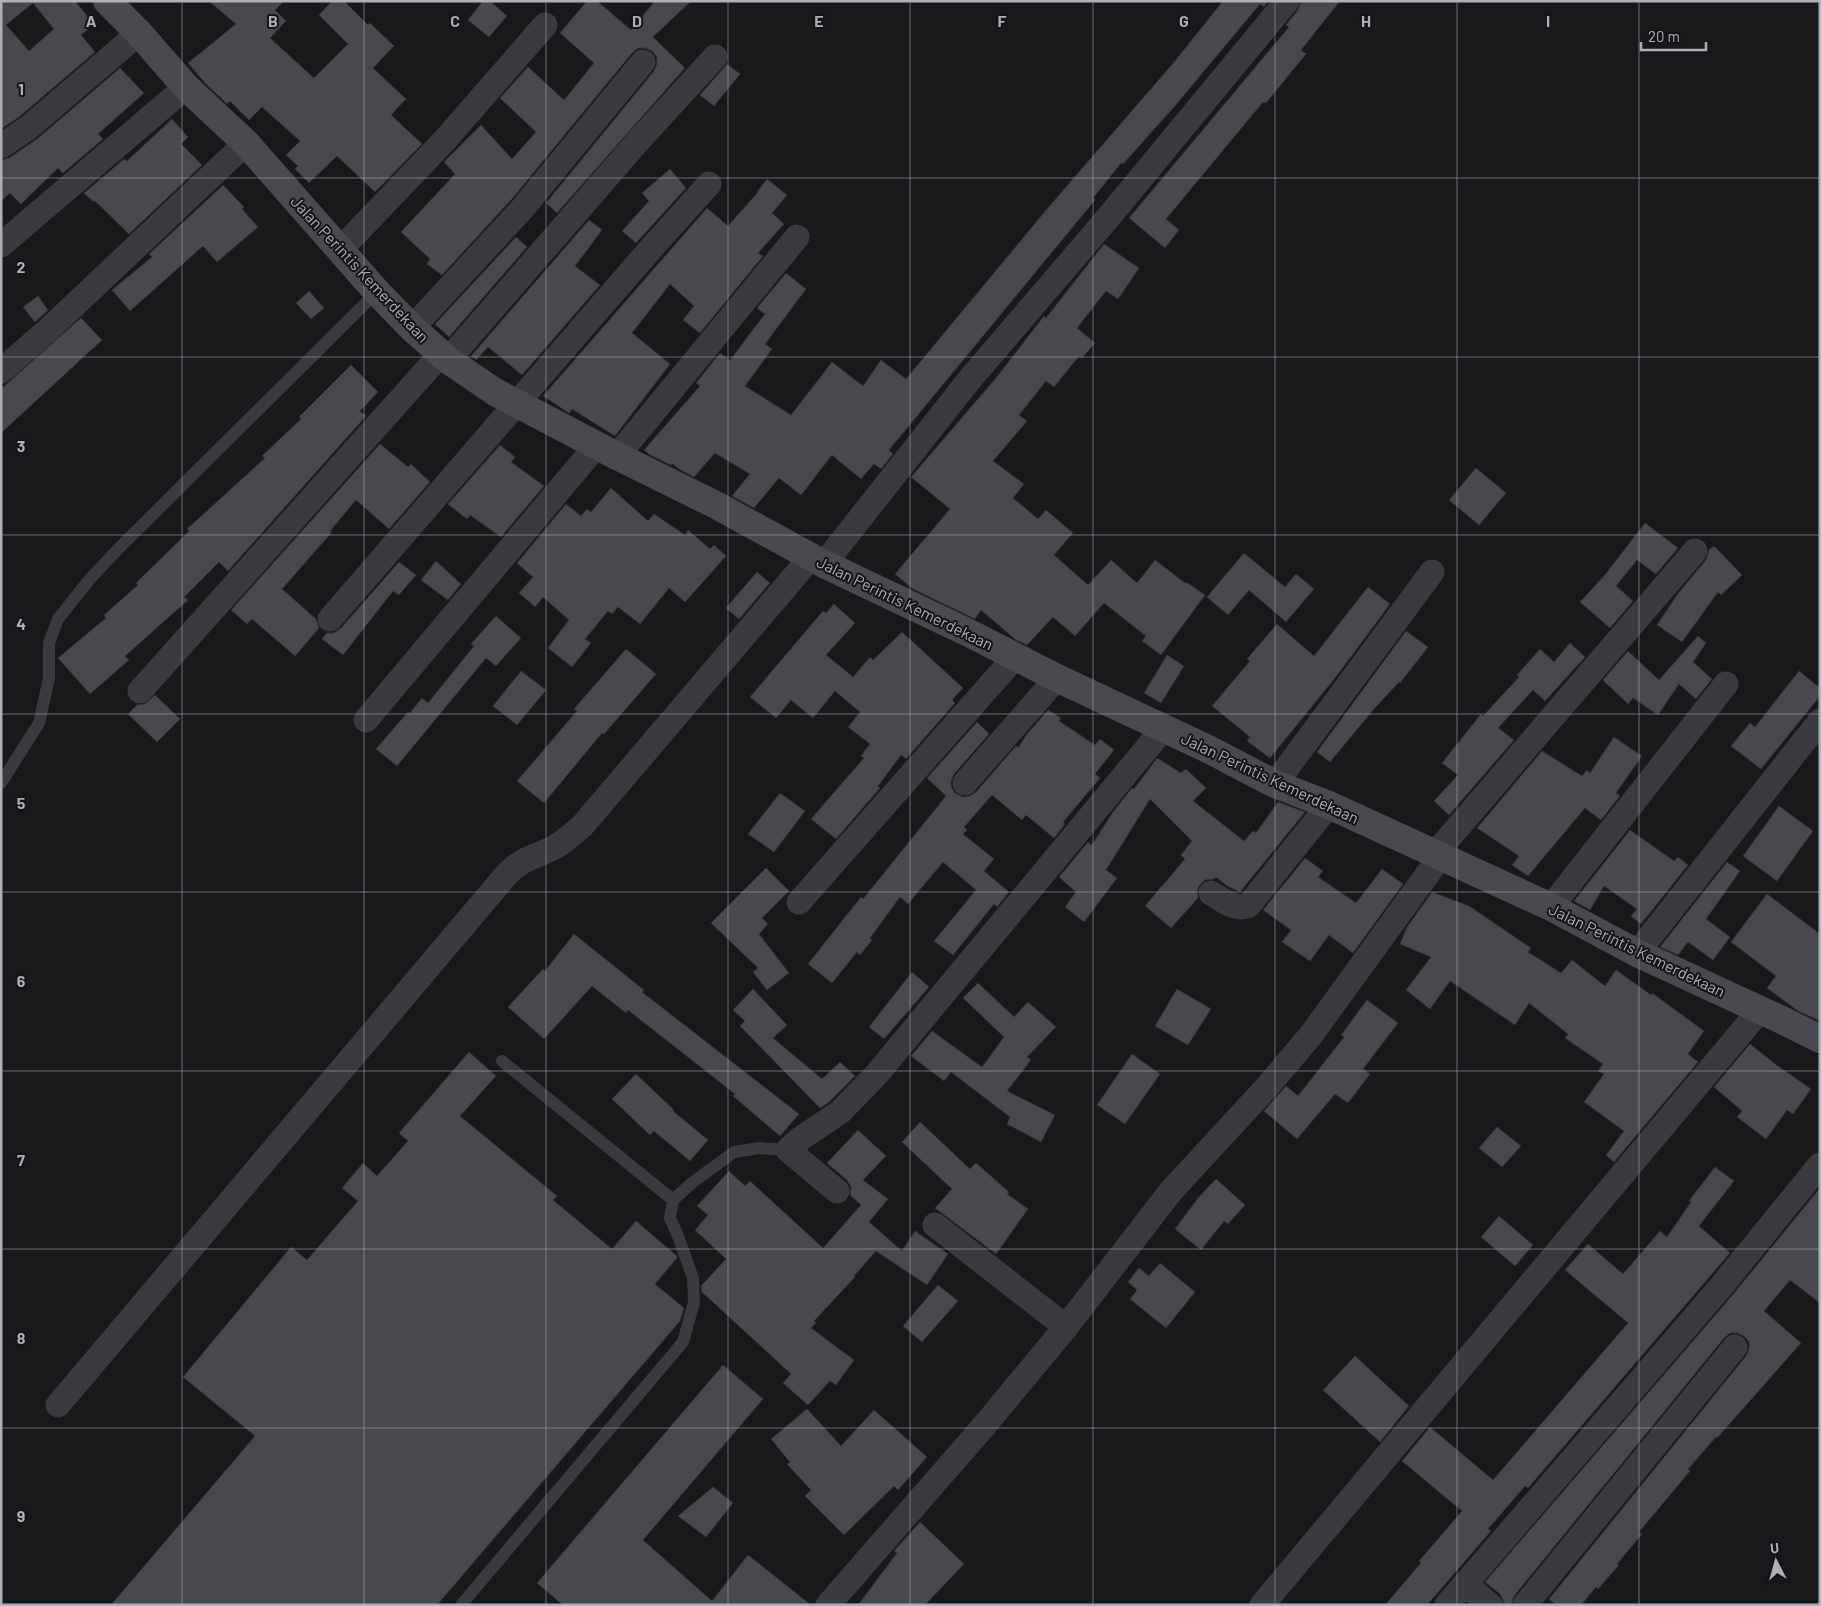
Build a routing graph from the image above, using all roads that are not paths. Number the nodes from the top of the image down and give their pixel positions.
1 (1287, 1) edge
2 (114, 4) edge
3 (545, 25) dead end
4 (139, 33) junction
5 (715, 57) dead end
6 (643, 62) dead end
7 (186, 87) junction
8 (246, 143) junction
9 (1, 146) edge
10 (709, 184) dead end
11 (797, 236) dead end
12 (1, 245) edge
13 (340, 250) junction
14 (377, 292) junction
15 (412, 328) junction
16 (444, 357) junction
17 (1, 371) edge
18 (517, 404) junction
19 (607, 451) junction
20 (1695, 552) dead end
21 (818, 560) junction
22 (1432, 572) dead end
23 (330, 620) dead end
24 (1015, 656) junction
25 (1057, 678) junction
26 (1726, 684) dead end
27 (140, 691) dead end
28 (366, 720) dead end
29 (1820, 721) edge
30 (1163, 729) junction
31 (1, 783) edge
32 (965, 783) dead end
33 (1275, 784) junction
34 (1329, 805) junction
35 (1438, 856) junction
36 (1211, 893) dead end
37 (799, 902) dead end
38 (1551, 906) junction
39 (1637, 953) junction
40 (1760, 1010) junction
41 (1820, 1039) edge
42 (502, 1061) dead end
43 (788, 1150) junction
44 (1820, 1165) edge
45 (837, 1191) dead end
46 (673, 1200) junction
47 (935, 1225) dead end
48 (1066, 1328) junction
49 (1735, 1347) dead end
50 (58, 1405) dead end
51 (1465, 1584) junction
52 (836, 1602) edge
53 (461, 1605) edge
54 (1262, 1605) edge
55 (1447, 1605) edge
56 (1490, 1605) edge
57 (1524, 1605) edge

1 - 21 street
2 - 4 street, Jalan Perintis Kemerdekaan
3 - 13 street
4 - 7 street, Jalan Perintis Kemerdekaan
4 - 9 street
5 - 16 street
6 - 15 street
7 - 8 street, Jalan Perintis Kemerdekaan
7 - 12 street
8 - 13 street, Jalan Perintis Kemerdekaan
8 - 17 street
10 - 18 street
11 - 19 street
13 - 14 street, Jalan Perintis Kemerdekaan
14 - 15 street, Jalan Perintis Kemerdekaan
14 - 31 lane
15 - 16 street, Jalan Perintis Kemerdekaan
16 - 18 street, Jalan Perintis Kemerdekaan
16 - 27 street
18 - 19 street, Jalan Perintis Kemerdekaan
18 - 23 street
19 - 21 street, Jalan Perintis Kemerdekaan
19 - 28 street
20 - 35 street
21 - 24 street, Jalan Perintis Kemerdekaan
21 - 50 street
22 - 33 street
24 - 25 street, Jalan Perintis Kemerdekaan
24 - 37 street
25 - 30 street, Jalan Perintis Kemerdekaan
25 - 32 street
26 - 38 street
29 - 39 street
30 - 33 street, Jalan Perintis Kemerdekaan
30 - 43 street
33 - 34 street, Jalan Perintis Kemerdekaan
34 - 35 street, Jalan Perintis Kemerdekaan
34 - 36 street
35 - 38 street, Jalan Perintis Kemerdekaan
35 - 48 street
38 - 39 street, Jalan Perintis Kemerdekaan
39 - 40 street, Jalan Perintis Kemerdekaan
40 - 41 street, Jalan Perintis Kemerdekaan
40 - 54 street
42 - 46 lane
43 - 45 street
43 - 46 lane
44 - 51 street
46 - 53 lane
47 - 48 street
48 - 52 street
49 - 57 street
51 - 55 street
51 - 56 street

